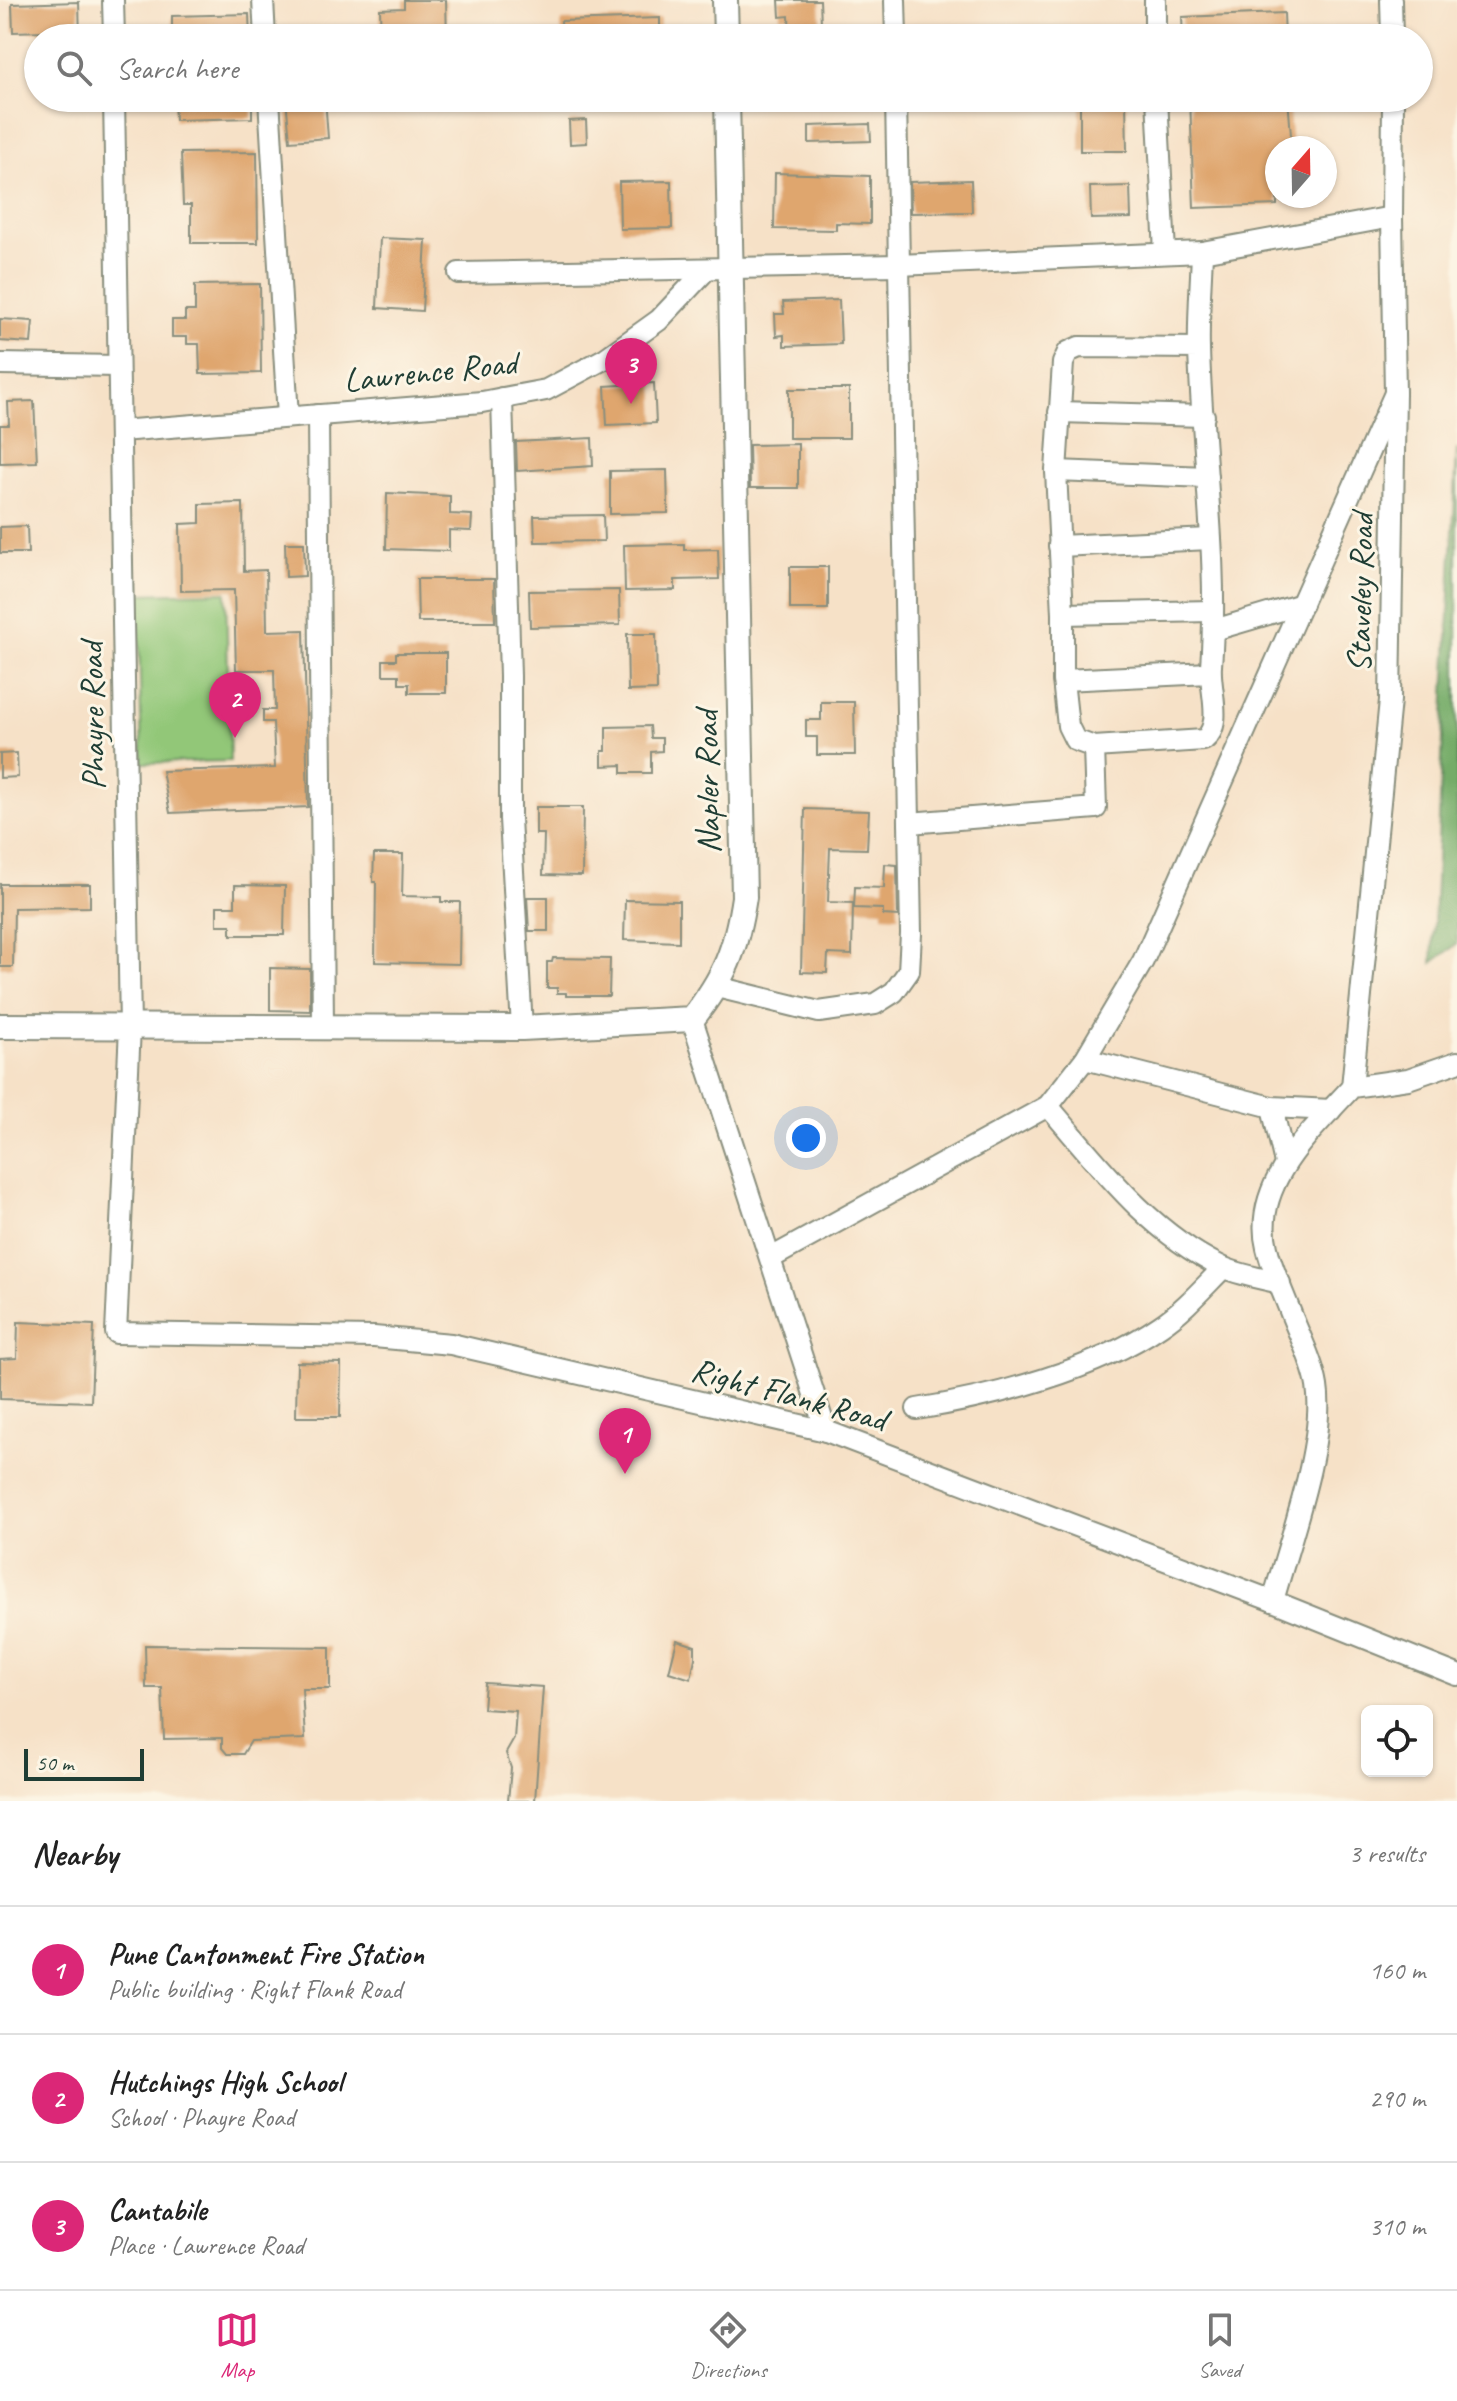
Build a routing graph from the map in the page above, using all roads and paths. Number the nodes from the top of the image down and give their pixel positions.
1 (113, 0) edge
2 (263, 0) edge
3 (725, 0) edge
4 (895, 0) edge
5 (1155, 0) edge
6 (1391, 0) edge
7 (114, 24) edge
8 (264, 24) edge
9 (726, 24) edge
10 (896, 24) edge
11 (1155, 24) edge
12 (1392, 24) edge
13 (114, 112) edge
14 (270, 112) edge
15 (726, 112) edge
16 (896, 112) edge
17 (1158, 112) edge
18 (1393, 112) edge
19 (1392, 217) junction
20 (1202, 252) junction
21 (1165, 253) junction
22 (898, 265) junction
23 (718, 270) junction
24 (459, 273) dead end
25 (1199, 348) junction
26 (0, 364) edge
27 (118, 366) junction
28 (1395, 393) junction
29 (502, 398) junction
30 (1059, 412) junction
31 (318, 415) junction
32 (1204, 416) junction
33 (288, 417) junction
34 (120, 431) junction
35 (1056, 471) junction
36 (1207, 477) junction
37 (1210, 539) junction
38 (1059, 546) junction
39 (1302, 604) junction
40 (1063, 614) junction
41 (1213, 620) junction
42 (1210, 673) junction
43 (1063, 680) junction
44 (1094, 747) junction
45 (909, 823) junction
46 (717, 987) junction
47 (692, 1019) junction
48 (0, 1026) edge
49 (130, 1027) junction
50 (323, 1027) junction
51 (522, 1028) junction
52 (1085, 1059) junction
53 (1457, 1062) edge
54 (1352, 1087) junction
55 (1048, 1106) junction
56 (1272, 1107) junction
57 (1331, 1110) junction
58 (1285, 1163) junction
59 (771, 1258) junction
60 (1223, 1268) junction
61 (1280, 1283) junction
62 (116, 1333) joint
63 (917, 1409) dead end
64 (826, 1431) junction
65 (1273, 1601) junction
66 (1457, 1675) edge

1 - 7 street
2 - 8 street
3 - 9 street
4 - 10 street
5 - 11 street
6 - 12 street
13 - 27 street, Phayre Road
14 - 33 street
15 - 23 street, Napler Road
16 - 22 street
17 - 21 street
18 - 19 street, Staveley Road
19 - 20 street
19 - 28 street, Staveley Road
20 - 21 street
20 - 25 street
21 - 22 street
22 - 23 street
22 - 45 street
23 - 24 street
23 - 29 street, Lawrence Road
23 - 46 street, Napler Road
25 - 30 street
25 - 32 street
26 - 27 street
27 - 34 street, Phayre Road
28 - 39 street
28 - 54 street, Staveley Road
29 - 31 street, Lawrence Road
29 - 51 street
30 - 32 street
30 - 35 street
31 - 33 street, Lawrence Road
31 - 50 street
32 - 36 street
33 - 34 street, Lawrence Road
34 - 49 street, Phayre Road
35 - 36 street
35 - 38 street
36 - 37 street
37 - 38 street
37 - 41 street
38 - 40 street
39 - 41 street
39 - 52 street
40 - 41 street
40 - 43 street
41 - 42 street
42 - 43 street
42 - 44 street
43 - 44 street
44 - 45 street
45 - 46 street
46 - 47 street, Napler Road
47 - 51 street
47 - 59 street
48 - 49 street
49 - 50 street
49 - 62 street, Phayre Road
50 - 51 street
52 - 55 street
52 - 56 street
53 - 54 street
54 - 57 street
55 - 59 street
55 - 60 street
56 - 57 street
56 - 58 street
57 - 58 street
58 - 61 street
59 - 64 street
60 - 61 street
60 - 63 street
61 - 65 street
62 - 64 street, Right Flank Road
64 - 65 street, Right Flank Road
65 - 66 street, Right Flank Road

